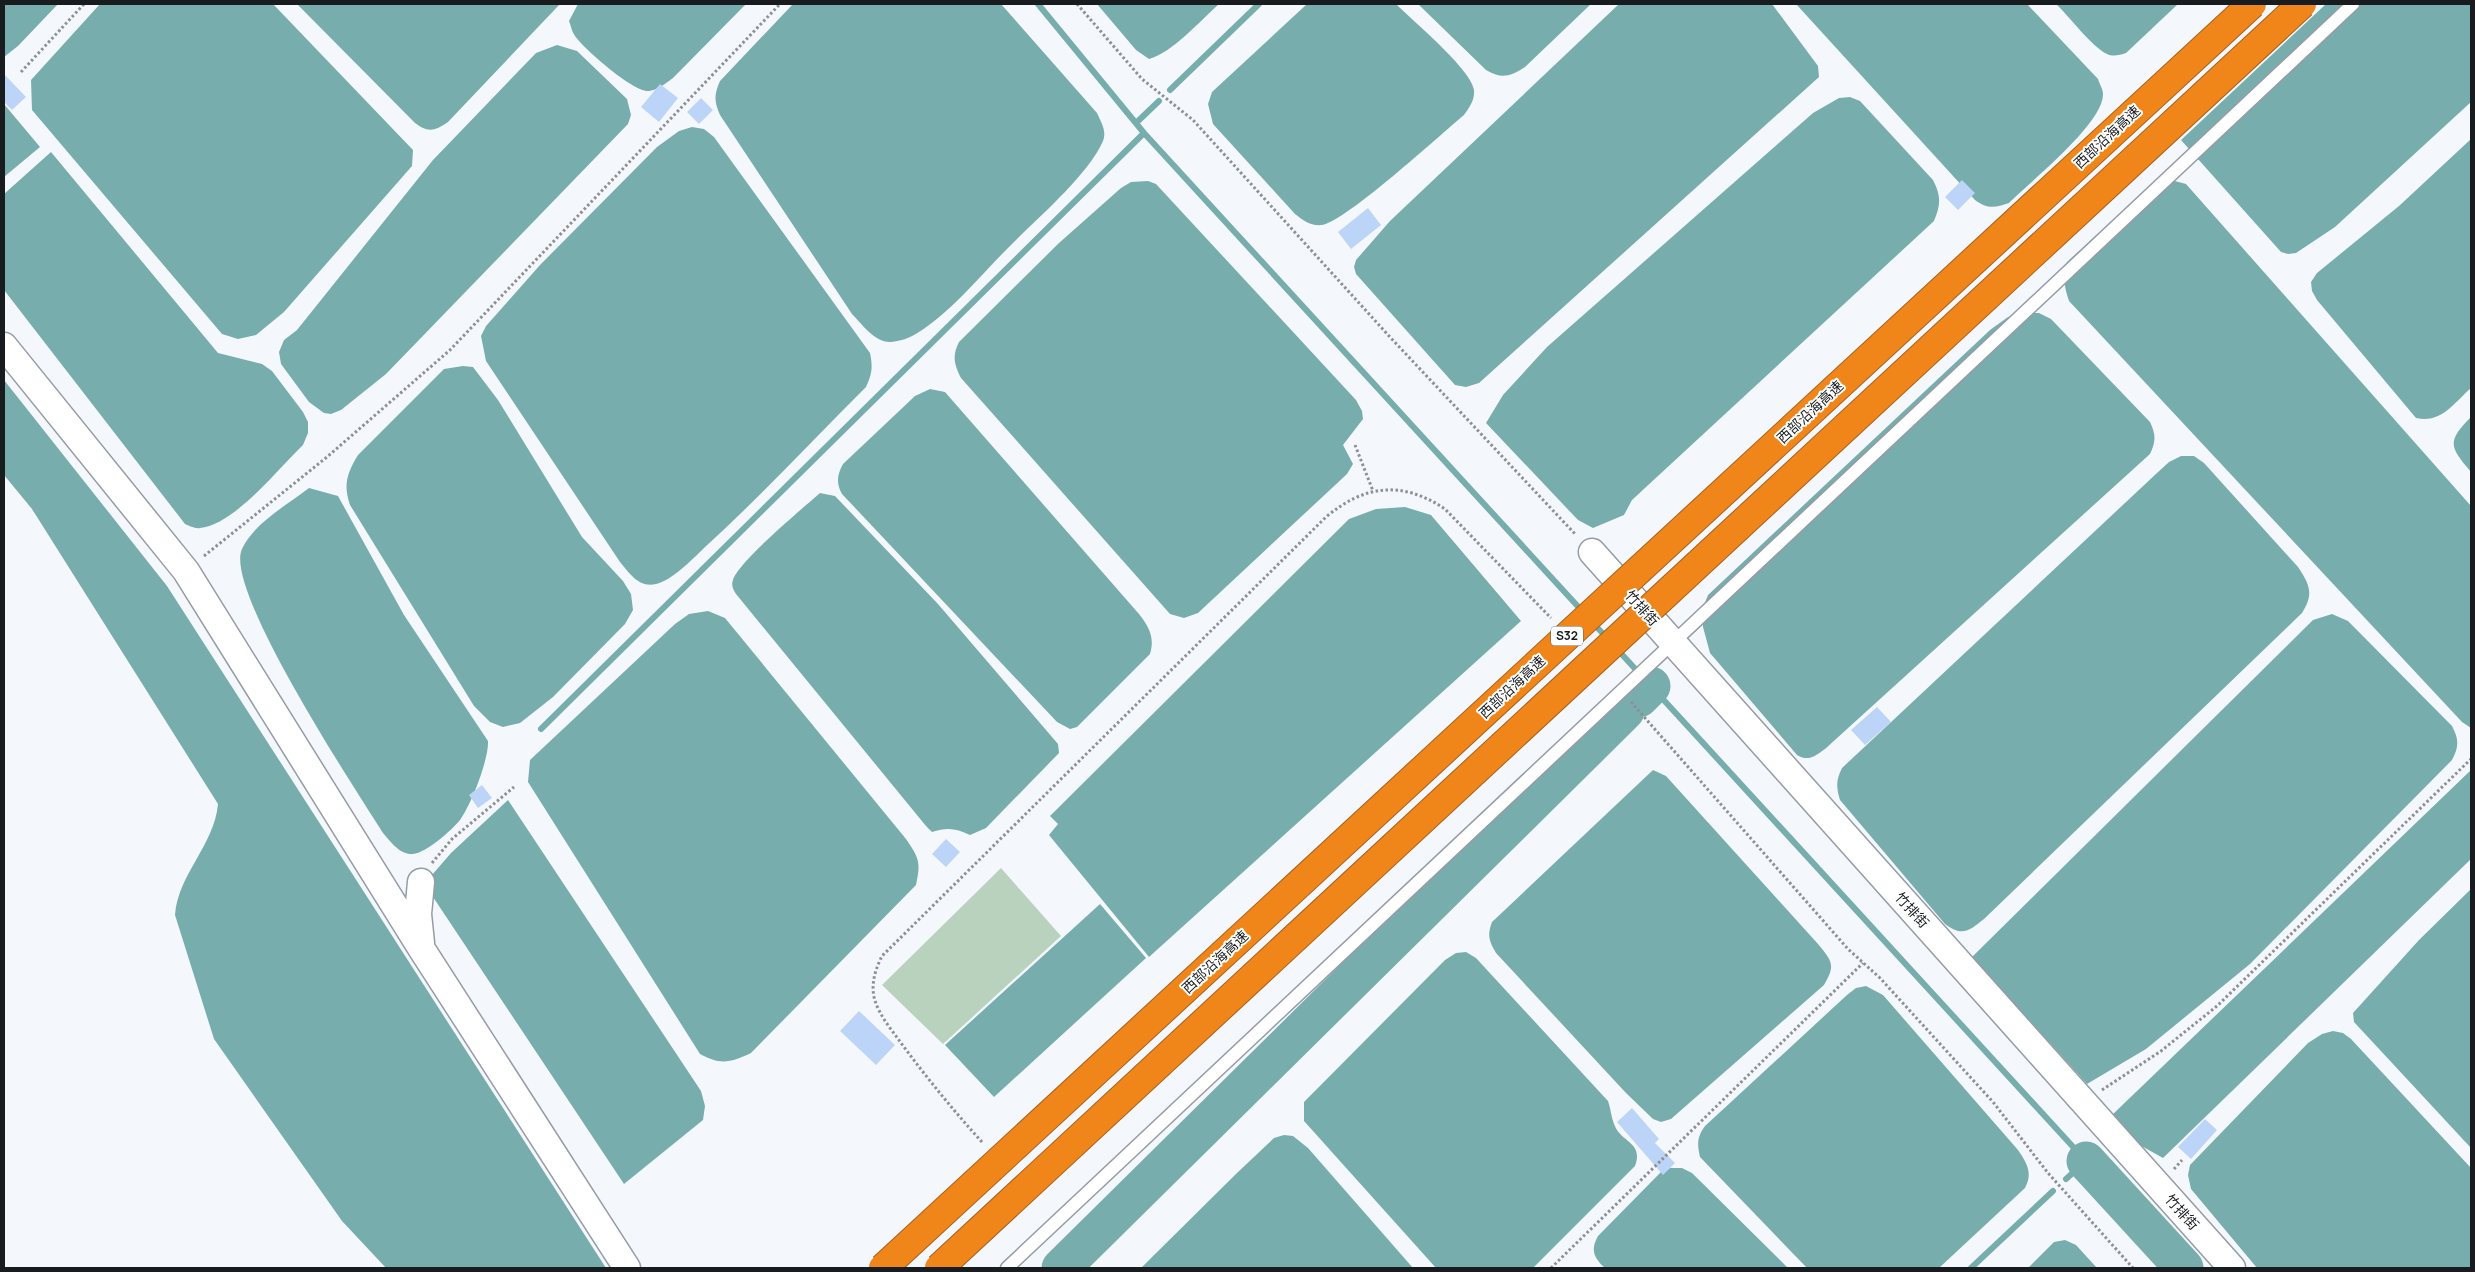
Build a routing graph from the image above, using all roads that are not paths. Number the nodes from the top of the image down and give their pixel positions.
1 (2252, 4) edge
2 (2302, 4) edge
3 (2353, 4) edge
4 (4, 346) edge
5 (1592, 552) road end
6 (1673, 643) junction
7 (421, 882) road end
8 (421, 948) junction
9 (627, 1268) edge
10 (883, 1268) edge
11 (939, 1268) edge
12 (1007, 1268) edge
13 (2232, 1268) edge

1 - 10 highway, 西部沿海高速 / S32, bridge
2 - 11 highway, S32, bridge
3 - 6 lane
4 - 8 street
5 - 6 street, 竹排街
6 - 12 lane
6 - 13 street, 竹排街
7 - 8 street
8 - 9 street

